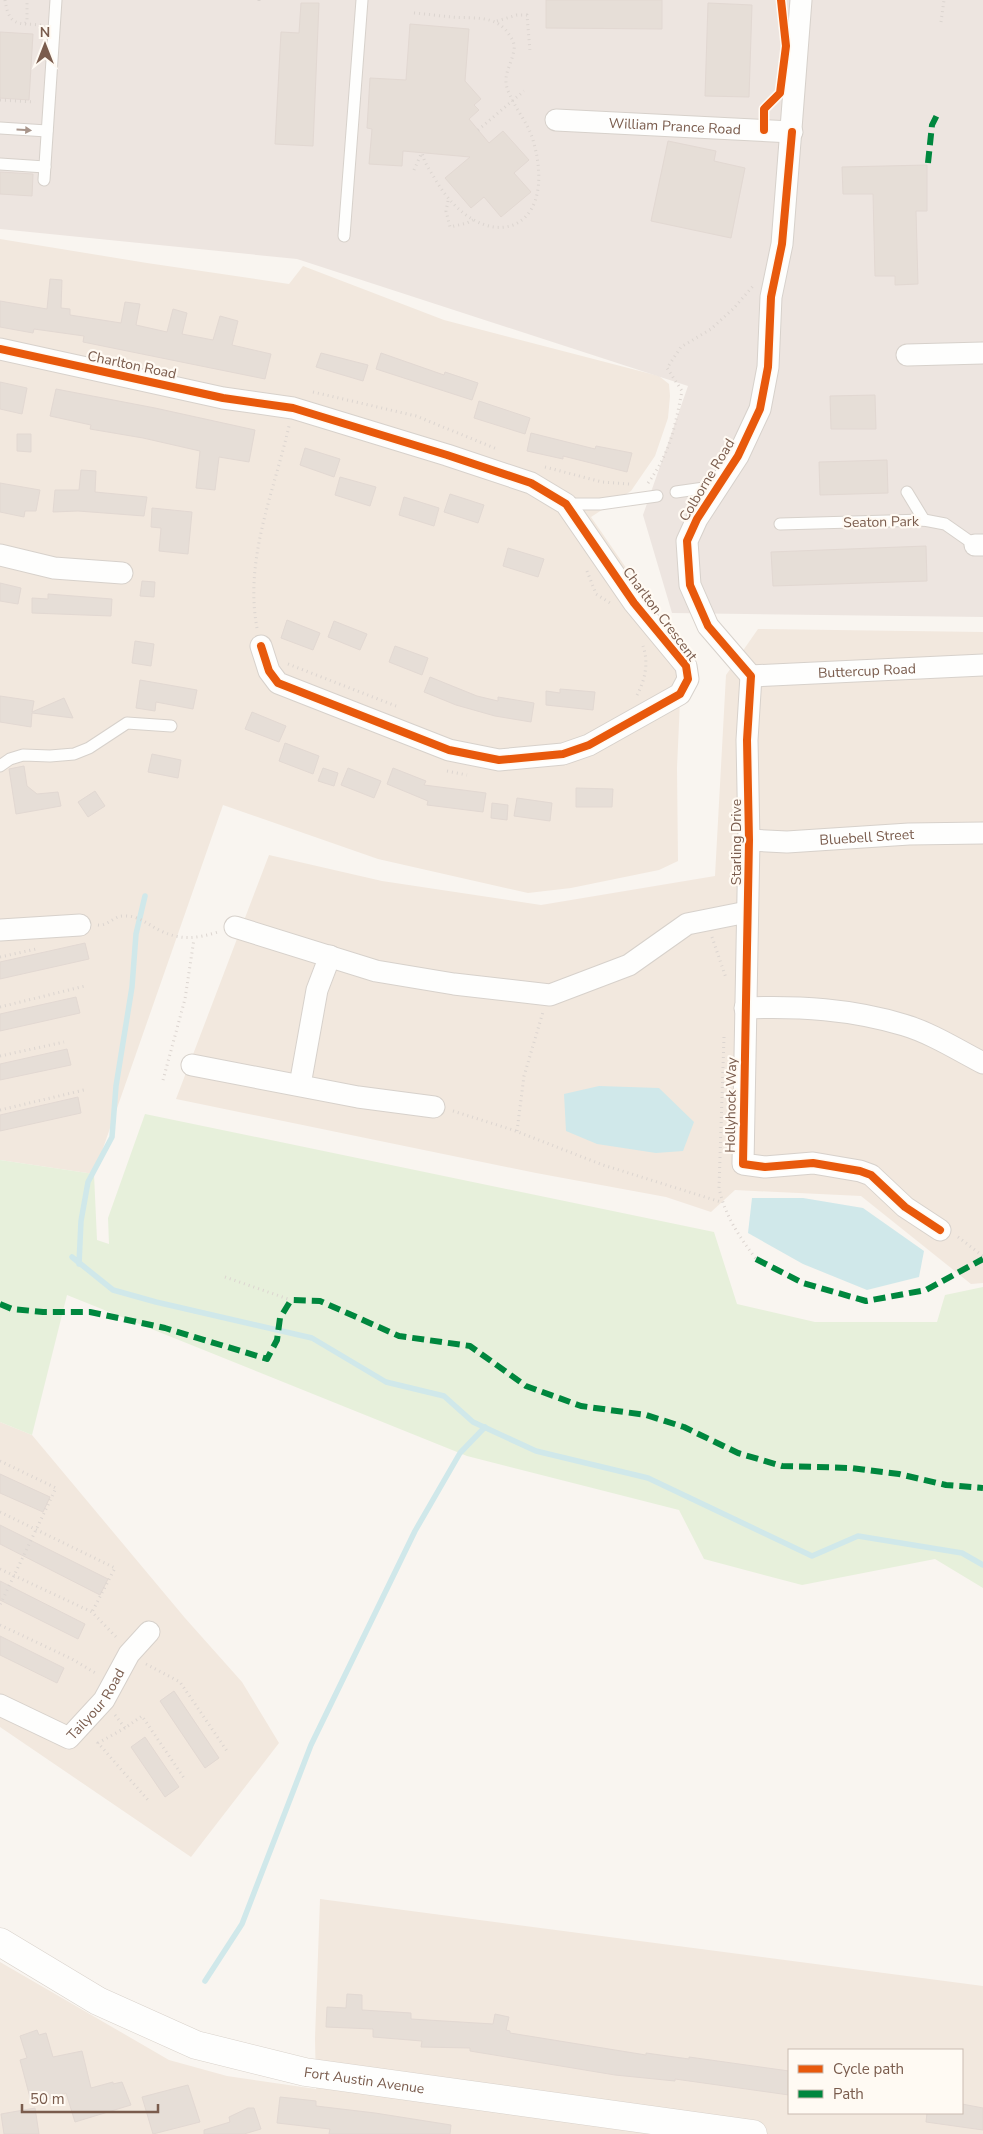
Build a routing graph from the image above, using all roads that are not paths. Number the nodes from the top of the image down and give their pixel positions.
1 (56, 0) edge
2 (362, 0) edge
3 (801, 0) edge
4 (556, 120) dead end
5 (0, 128) edge
6 (47, 131) junction
7 (792, 132) junction
8 (0, 164) edge
9 (45, 166) junction
10 (44, 180) dead end
11 (344, 236) dead end
12 (0, 349) edge
13 (983, 353) edge
14 (907, 355) dead end
15 (259, 403) joint
16 (719, 486) junction
17 (676, 492) dead end
18 (907, 492) dead end
19 (657, 496) dead end
20 (566, 504) junction
21 (924, 520) junction
22 (780, 524) dead end
23 (979, 545) edge
24 (0, 555) edge
25 (122, 573) dead end
26 (262, 650) road end
27 (983, 665) edge
28 (751, 676) junction
29 (171, 726) dead end
30 (0, 766) edge
31 (983, 833) edge
32 (749, 840) junction
33 (748, 912) junction
34 (80, 925) road end
35 (235, 927) road end
36 (0, 930) edge
37 (330, 956) junction
38 (745, 1008) junction
39 (983, 1063) edge
40 (192, 1065) dead end
41 (300, 1085) junction
42 (434, 1107) road end
43 (940, 1230) dead end
44 (149, 1632) dead end
45 (0, 1705) edge
46 (0, 1942) edge
47 (753, 2134) edge

1 - 6 lane
2 - 11 lane
3 - 7 street
4 - 7 street, William Prance Road
5 -> 6 lane
6 - 9 lane
7 - 16 street, Colborne Road
8 - 9 lane
9 - 10 lane
12 - 15 street, Charlton Road
13 - 14 street
15 - 20 street, Charlton Crescent
16 - 17 lane
16 - 28 street, Colborne Road
18 - 21 lane
19 - 20 lane
20 - 26 street, Charlton Crescent
21 - 22 lane, Seaton Park
21 - 23 lane, Seaton Park
24 - 25 street
27 - 28 street, Buttercup Road
28 - 32 street, Starling Drive
29 - 30 lane
31 - 32 street, Bluebell Street
32 - 33 street, Starling Drive
33 - 37 street
33 - 38 street, Starling Drive
34 - 36 street
35 - 37 street
37 - 41 street
38 - 39 street
38 - 43 street, Hollyhock Way
40 - 41 street
41 - 42 street
44 - 45 street, Tailyour Road
46 - 47 main road, Fort Austin Avenue

